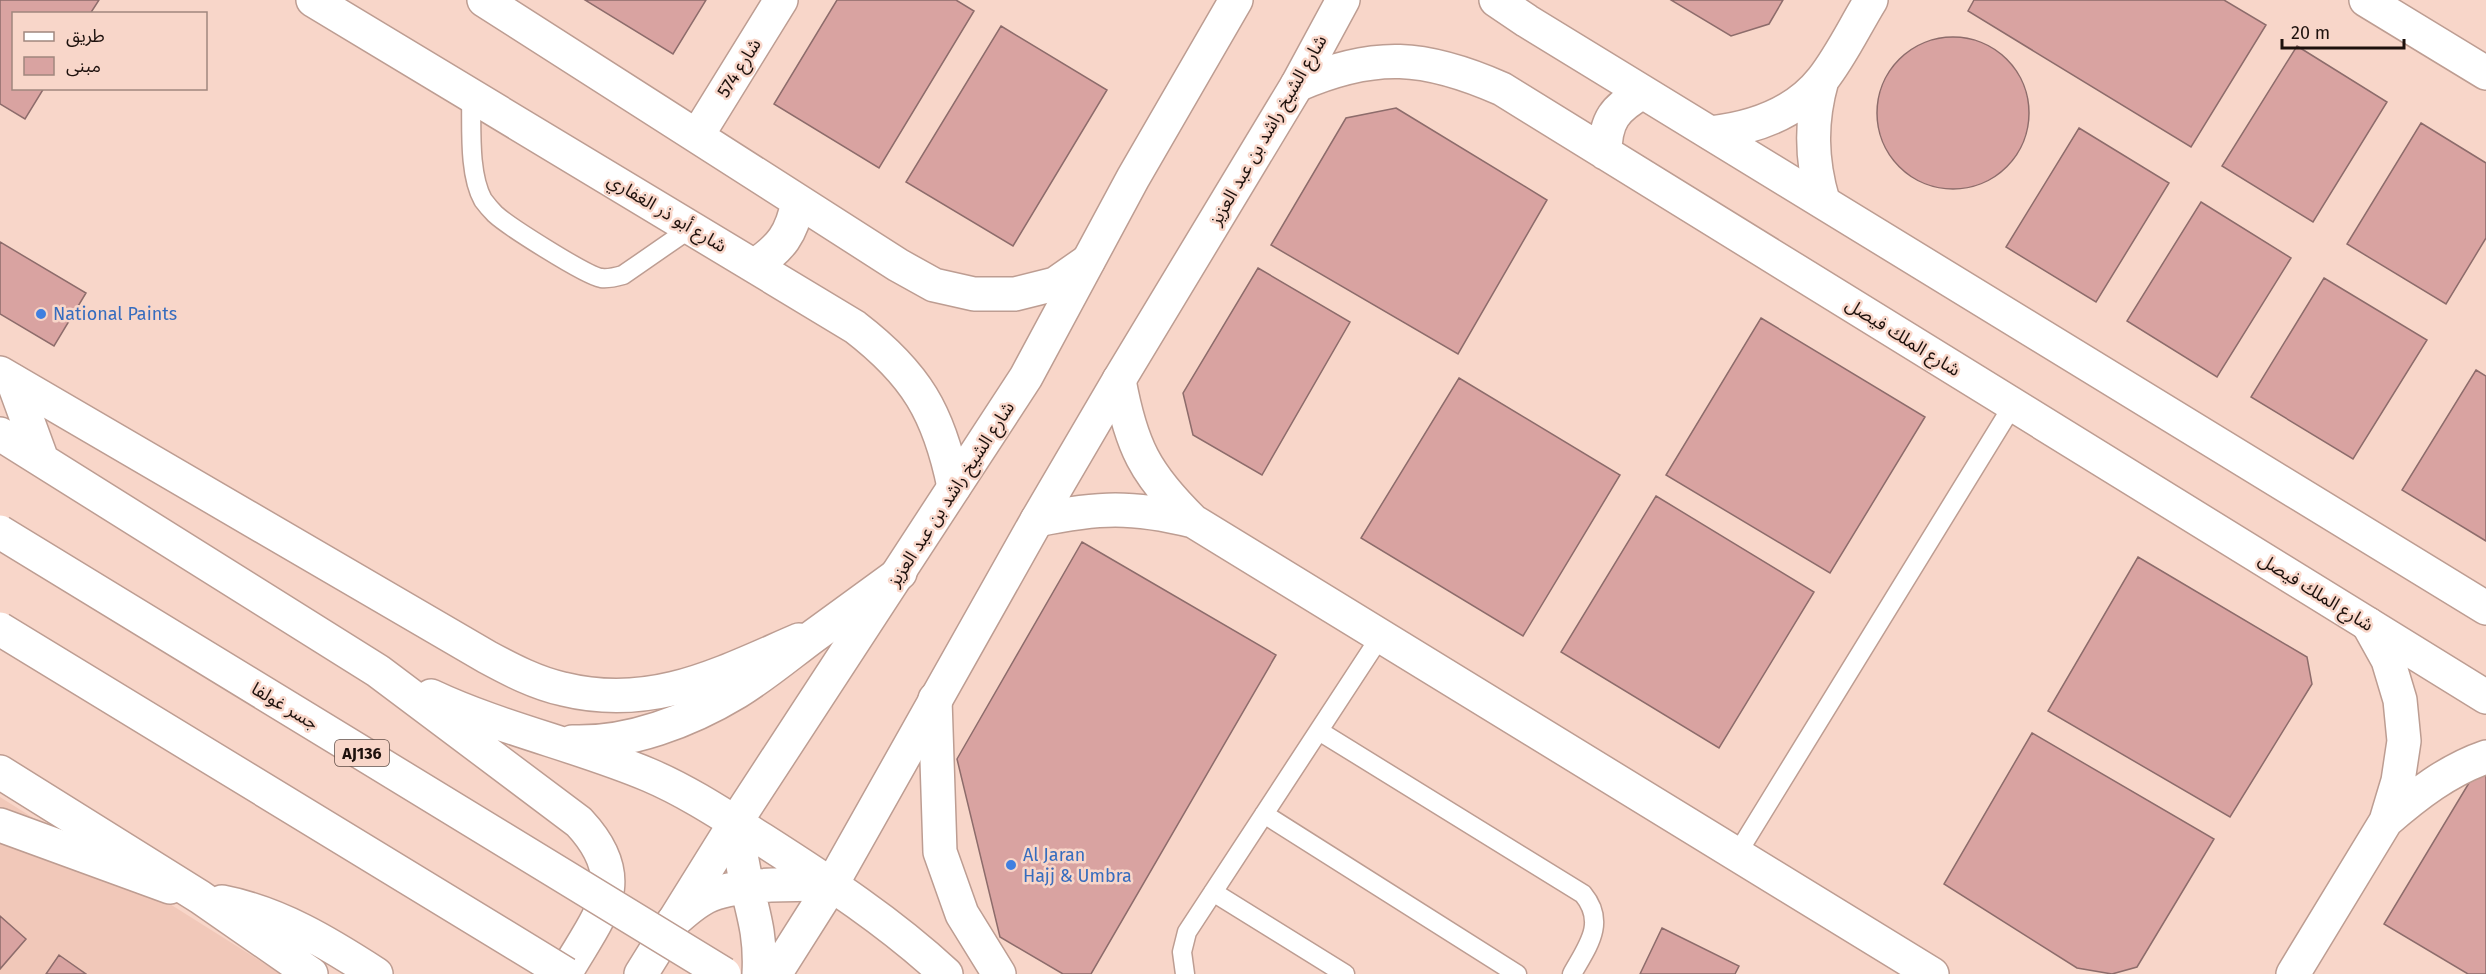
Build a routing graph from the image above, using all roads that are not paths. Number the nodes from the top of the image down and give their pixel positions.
1 (313, 0) edge
2 (484, 0) edge
3 (781, 0) edge
4 (1236, 0) edge
5 (1343, 0) edge
6 (1496, 0) edge
7 (1871, 0) edge
8 (2366, 0) edge
9 (2486, 73) edge
10 (1822, 80) junction
11 (1297, 86) junction
12 (1642, 92) junction
13 (471, 95) junction
14 (1711, 133) junction
15 (697, 136) junction
16 (1605, 153) junction
17 (798, 201) junction
18 (1823, 201) junction
19 (691, 228) junction
20 (1088, 261) junction
21 (754, 266) junction
22 (6, 377) edge
23 (1119, 380) junction
24 (2013, 405) junction
25 (0, 434) edge
26 (42, 460) junction
27 (954, 487) junction
28 (1037, 520) junction
29 (1193, 521) junction
30 (0, 532) edge
31 (900, 573) junction
32 (2486, 608) edge
33 (2368, 624) junction
34 (0, 629) edge
35 (823, 629) junction
36 (1380, 636) junction
37 (378, 671) junction
38 (2486, 697) edge
39 (935, 699) junction
40 (1319, 731) junction
41 (554, 742) junction
42 (2486, 757) edge
43 (0, 772) edge
44 (1264, 814) junction
45 (2386, 821) junction
46 (735, 823) junction
47 (0, 825) edge
48 (1737, 855) junction
49 (832, 884) junction
50 (748, 888) junction
51 (1213, 892) junction
52 (200, 897) junction
53 (233, 920) junction
54 (673, 922) junction
55 (279, 974) edge
56 (311, 974) edge
57 (376, 974) edge
58 (565, 974) edge
59 (641, 974) edge
60 (724, 974) edge
61 (759, 974) edge
62 (775, 974) edge
63 (946, 974) edge
64 (999, 974) edge
65 (1185, 974) edge
66 (1346, 974) edge
67 (1517, 974) edge
68 (1572, 974) edge
69 (1932, 974) edge
70 (2293, 974) edge

1 - 13 street, شارع أبو ذر الغفاري
2 - 15 street
3 - 15 street, شارع 574
4 - 20 street, شارع الشيخ راشد بن عبد العزيز
5 - 11 street, شارع الشيخ راشد بن عبد العزيز
6 - 12 street
7 - 10 street
8 - 9 street
10 - 14 street
10 - 18 street
11 - 16 street, شارع الملك فيصل
11 - 23 street, شارع الشيخ راشد بن عبد العزيز
12 - 14 street
12 - 16 street
13 - 19 street, شارع أبو ذر الغفاري
13 - 19 lane
14 - 18 street
15 - 17 street
16 - 24 street, شارع الملك فيصل
17 - 20 street
17 - 21 street
18 - 32 street
19 - 21 street, شارع أبو ذر الغفاري
20 - 27 street, شارع الشيخ راشد بن عبد العزيز
21 - 27 street, شارع أبو ذر الغفاري
22 - 26 street
22 - 35 street
23 - 28 street, شارع الشيخ راشد بن عبد العزيز
23 - 29 street
24 - 33 street, شارع الملك فيصل
24 - 48 lane
25 - 26 street
26 - 37 street
27 - 31 street, شارع الشيخ راشد بن عبد العزيز
28 - 29 street
28 - 39 street, شارع الشيخ راشد بن عبد العزيز
29 - 36 street
30 - 60 street, جسر غولفا / AJ136, bridge
31 - 35 street
31 - 46 street, شارع الشيخ راشد بن عبد العزيز
33 - 38 street, شارع الملك فيصل
33 - 45 street
34 - 58 street, bridge
35 - 41 street
36 - 40 lane
36 - 48 street
37 - 41 street
37 - 58 street
39 - 49 street, شارع الشيخ راشد بن عبد العزيز
39 - 64 street
40 - 44 lane
40 - 68 lane
41 - 46 street
42 - 45 street
43 - 52 street
44 - 51 lane
44 - 67 lane
45 - 70 street
46 - 49 street
46 - 50 street
46 - 54 street, شارع الشيخ راشد بن عبد العزيز
47 - 52 street
48 - 69 street
49 - 50 street
49 - 62 street, شارع الشيخ راشد بن عبد العزيز
49 - 63 street
50 - 54 street
50 - 61 street
51 - 65 lane
51 - 66 lane
52 - 53 street
52 - 57 street
53 - 55 street
53 - 56 street
54 - 59 street, شارع الشيخ راشد بن عبد العزيز

